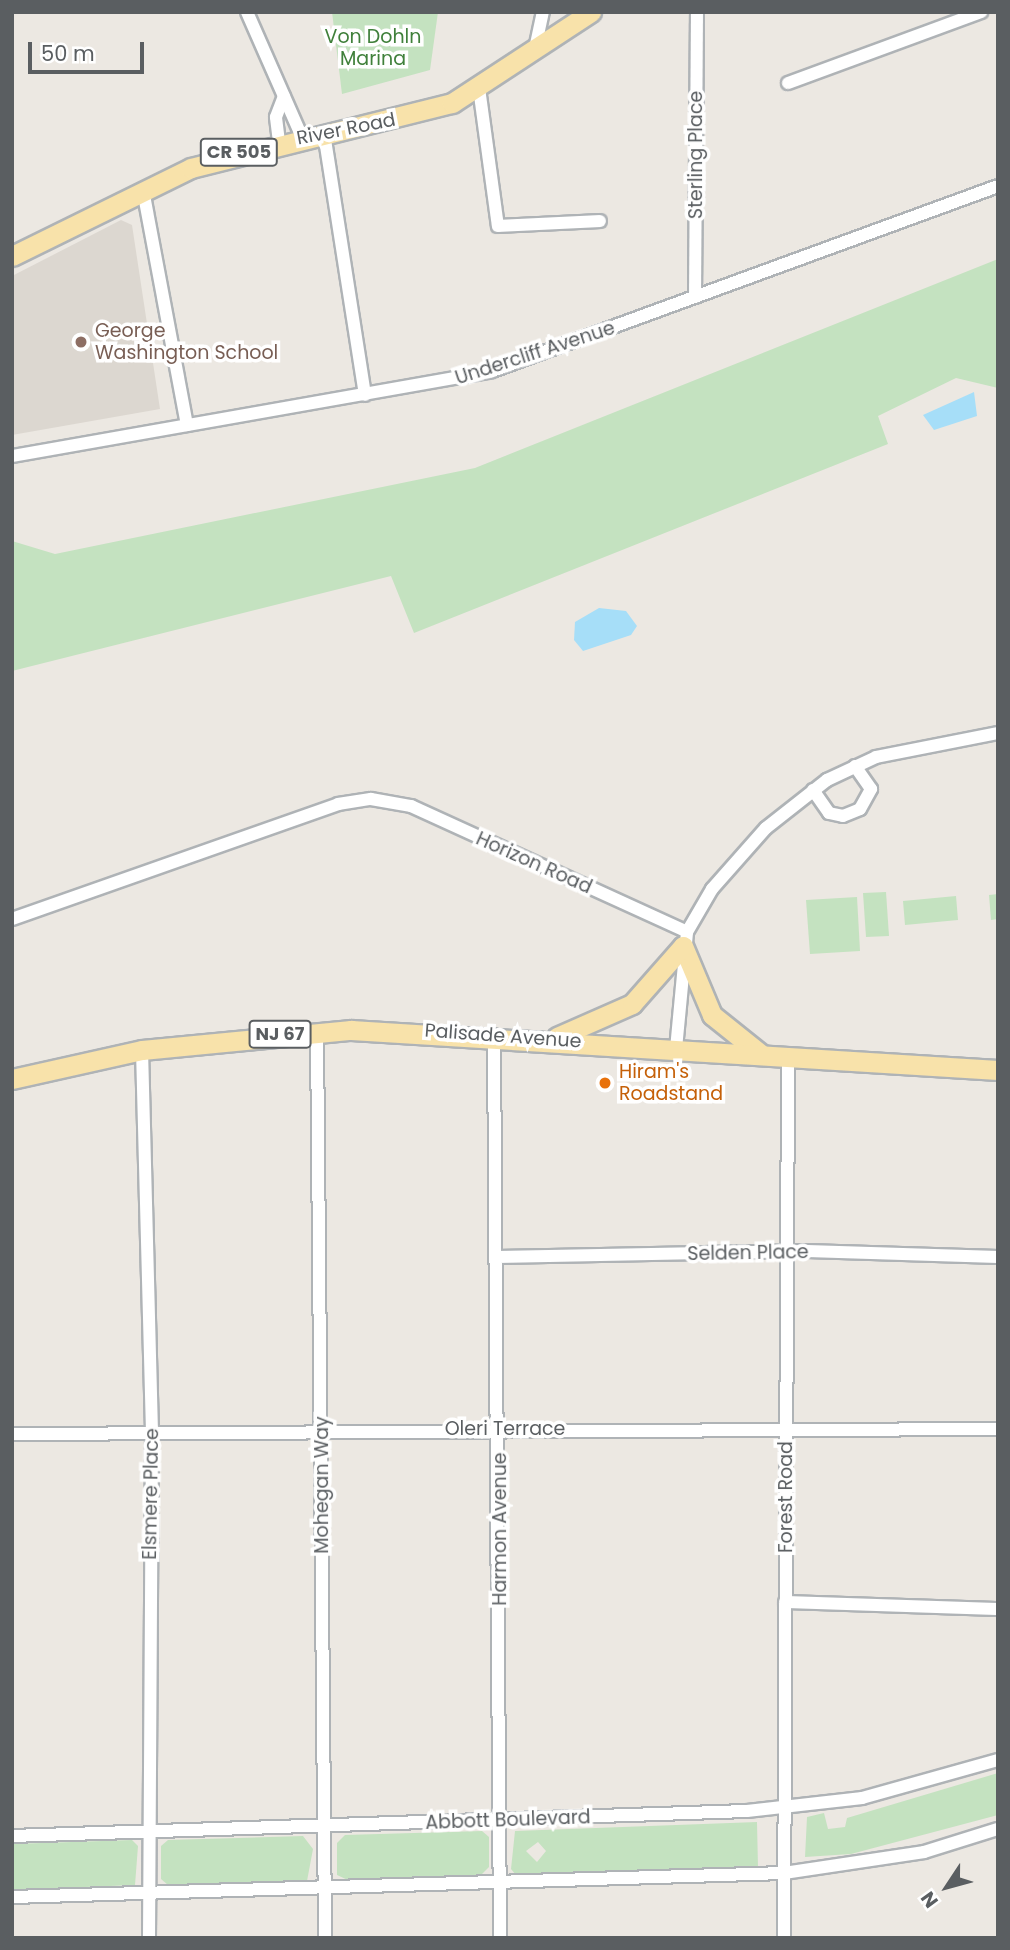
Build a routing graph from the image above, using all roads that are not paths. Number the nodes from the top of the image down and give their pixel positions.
1 (247, 12) edge
2 (543, 12) edge
3 (591, 12) edge
4 (697, 12) edge
5 (981, 12) edge
6 (534, 53) junction
7 (788, 83) dead end
8 (480, 88) junction
9 (284, 96) junction
10 (324, 133) junction
11 (302, 137) junction
12 (279, 142) junction
13 (998, 186) edge
14 (143, 190) junction
15 (600, 221) dead end
16 (12, 256) edge
17 (695, 297) junction
18 (365, 395) junction
19 (187, 425) junction
20 (12, 456) edge
21 (998, 733) edge
22 (855, 766) junction
23 (813, 790) junction
24 (12, 919) edge
25 (685, 939) junction
26 (317, 1031) junction
27 (494, 1035) junction
28 (552, 1039) junction
29 (676, 1048) junction
30 (142, 1050) junction
31 (763, 1055) junction
32 (788, 1057) junction
33 (998, 1070) edge
34 (12, 1079) edge
35 (787, 1251) junction
36 (497, 1257) junction
37 (998, 1257) edge
38 (499, 1429) junction
39 (786, 1429) junction
40 (998, 1429) edge
41 (322, 1431) junction
42 (152, 1433) junction
43 (12, 1434) edge
44 (785, 1602) junction
45 (998, 1609) edge
46 (998, 1760) edge
47 (784, 1808) junction
48 (502, 1821) junction
49 (325, 1826) junction
50 (998, 1829) edge
51 (146, 1832) junction
52 (12, 1836) edge
53 (784, 1873) junction
54 (499, 1882) junction
55 (325, 1888) junction
56 (148, 1891) junction
57 (12, 1898) edge
58 (149, 1938) edge
59 (325, 1938) edge
60 (500, 1938) edge
61 (784, 1938) edge

1 - 9 street
2 - 6 street
3 - 6 main road, River Road / CR 505
4 - 17 street, Sterling Place
5 - 7 street
6 - 8 main road, River Road / CR 505
8 - 10 main road, River Road / CR 505
8 - 15 street
9 - 11 street
9 - 12 street
10 - 11 main road, River Road / CR 505
10 - 18 street
11 - 12 main road, River Road / CR 505
12 - 14 main road, River Road / CR 505
13 - 17 street, Undercliff Avenue
14 - 16 main road, River Road / CR 505
14 - 19 street
17 - 18 street, Undercliff Avenue
18 - 19 street, Undercliff Avenue
19 - 20 street, Undercliff Avenue
21 - 22 street
22 - 23 street
22 - 23 street
23 - 25 street
24 - 25 street, Horizon Road
25 - 28 main road
25 - 29 street
25 - 31 main road
26 - 27 main road, Palisade Avenue / NJ 67
26 - 30 main road, Palisade Avenue / NJ 67
26 - 41 street, Mohegan Way
27 - 28 main road, Palisade Avenue / NJ 67
27 - 36 street, Harmon Avenue
28 - 29 main road, Palisade Avenue / NJ 67
29 - 31 main road, Palisade Avenue / NJ 67
30 - 34 main road, Palisade Avenue / NJ 67
30 - 42 street, Elsmere Place
31 - 32 main road, Palisade Avenue / NJ 67
32 - 33 main road, Palisade Avenue / NJ 67
32 - 35 street, Forest Road
35 - 36 street, Selden Place
35 - 37 street, Selden Place
35 - 39 street, Forest Road
36 - 38 street, Harmon Avenue
38 - 39 street, Oleri Terrace
38 - 41 street, Oleri Terrace
38 - 48 street, Harmon Avenue
39 - 40 street, Oleri Terrace
39 - 44 street, Forest Road
41 - 42 street, Oleri Terrace
41 - 49 street, Mohegan Way
42 - 43 street, Oleri Terrace
42 - 51 street, Elsmere Place
44 - 45 street
44 - 47 street, Forest Road
46 - 47 street, Abbott Boulevard
47 - 48 street, Abbott Boulevard
47 - 53 street, Forest Road
48 - 49 street, Abbott Boulevard
48 - 54 street, Harmon Avenue
49 - 51 street, Abbott Boulevard
49 - 55 street, Mohegan Way
50 - 53 street
51 - 52 street, Abbott Boulevard
51 - 56 street, Elsmere Place
53 - 54 street
53 - 61 street, Forest Road
54 - 55 street
54 - 60 street, Harmon Avenue
55 - 56 street
55 - 59 street, Mohegan Way
56 - 57 street
56 - 58 street, Elsmere Place

